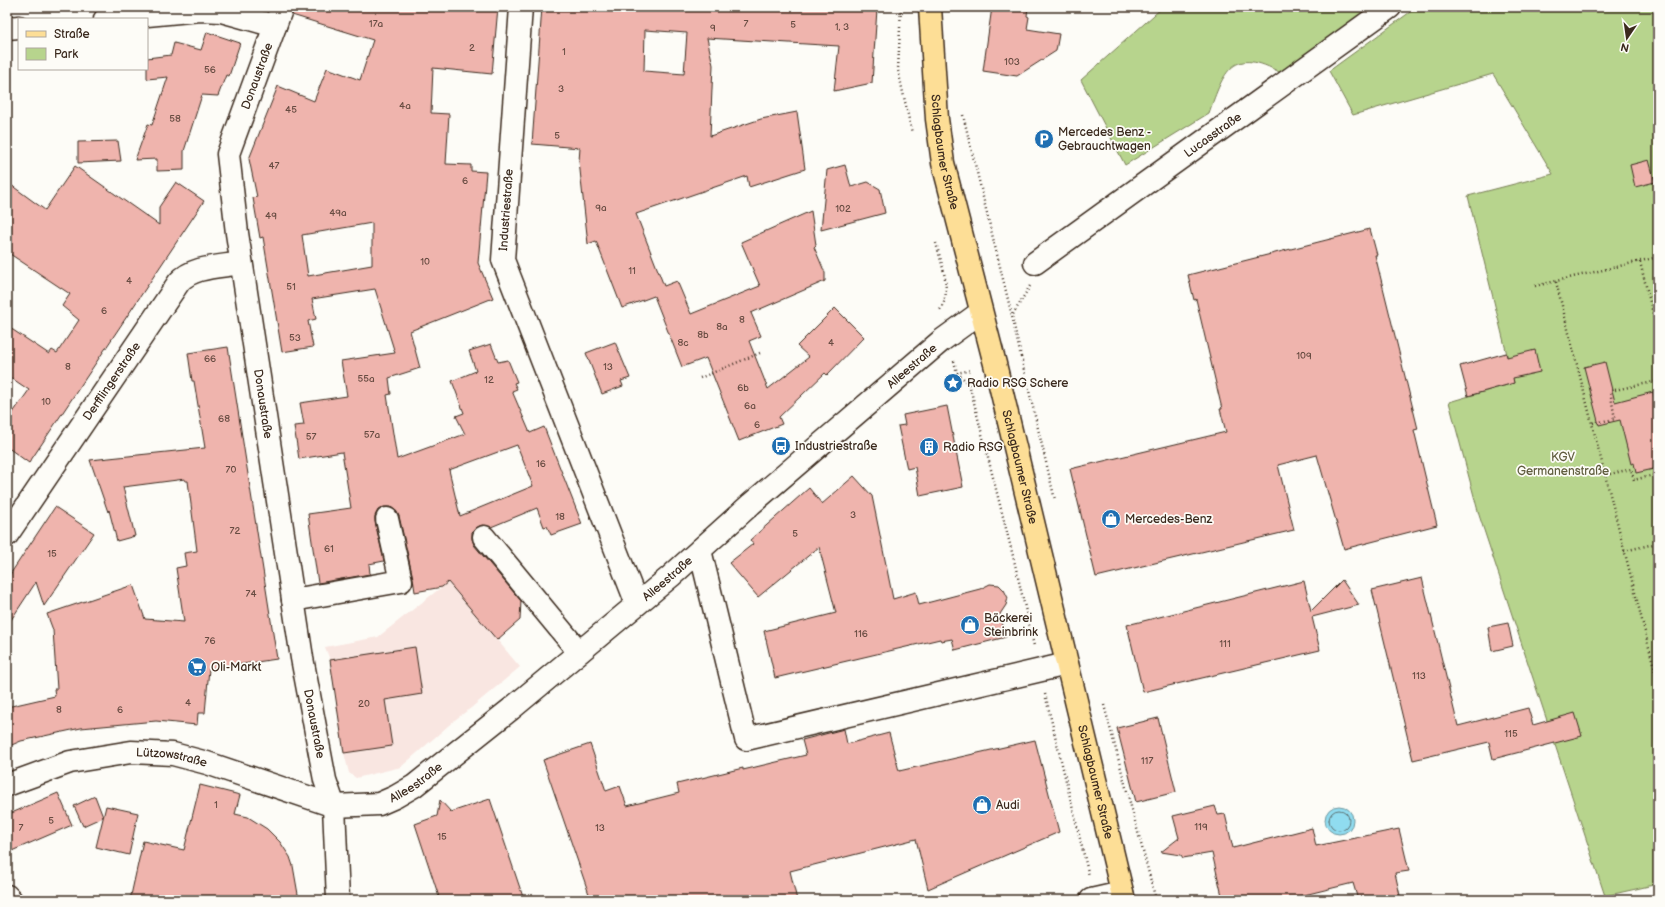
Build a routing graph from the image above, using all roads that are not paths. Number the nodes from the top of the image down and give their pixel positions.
1 (521, 7) edge
2 (930, 7) edge
3 (1390, 7) edge
4 (279, 17) edge
5 (116, 18) edge
6 (18, 27) edge
7 (7, 28) edge
8 (241, 263) junction
9 (1035, 263) dead end
10 (981, 312) junction
11 (387, 519) dead end
12 (7, 535) edge
13 (484, 537) dead end
14 (700, 550) junction
15 (293, 600) junction
16 (637, 604) junction
17 (579, 652) junction
18 (1067, 664) junction
19 (7, 785) edge
20 (334, 806) junction
21 (7, 896) edge
22 (1123, 896) edge
23 (11, 900) edge
24 (338, 900) edge
25 (1093, 900) edge

1 - 16 street, Industriestraße
2 - 10 main road, Schlagbaumer Straße
3 - 9 street, Lucasstraße
4 - 5 street
4 - 8 street, Donaustraße
6 - 7 street
8 - 12 street, Derfflingerstraße
8 - 15 street, Donaustraße
10 - 14 street, Alleestraße
10 - 18 main road, Schlagbaumer Straße
11 - 15 street
13 - 17 street
14 - 16 street, Alleestraße
14 - 18 street
15 - 20 street, Donaustraße
16 - 17 street, Alleestraße
17 - 20 street, Alleestraße
18 - 22 main road, Schlagbaumer Straße
19 - 20 street, Lützowstraße
20 - 24 street, Donaustraße
21 - 23 street
22 - 25 street

